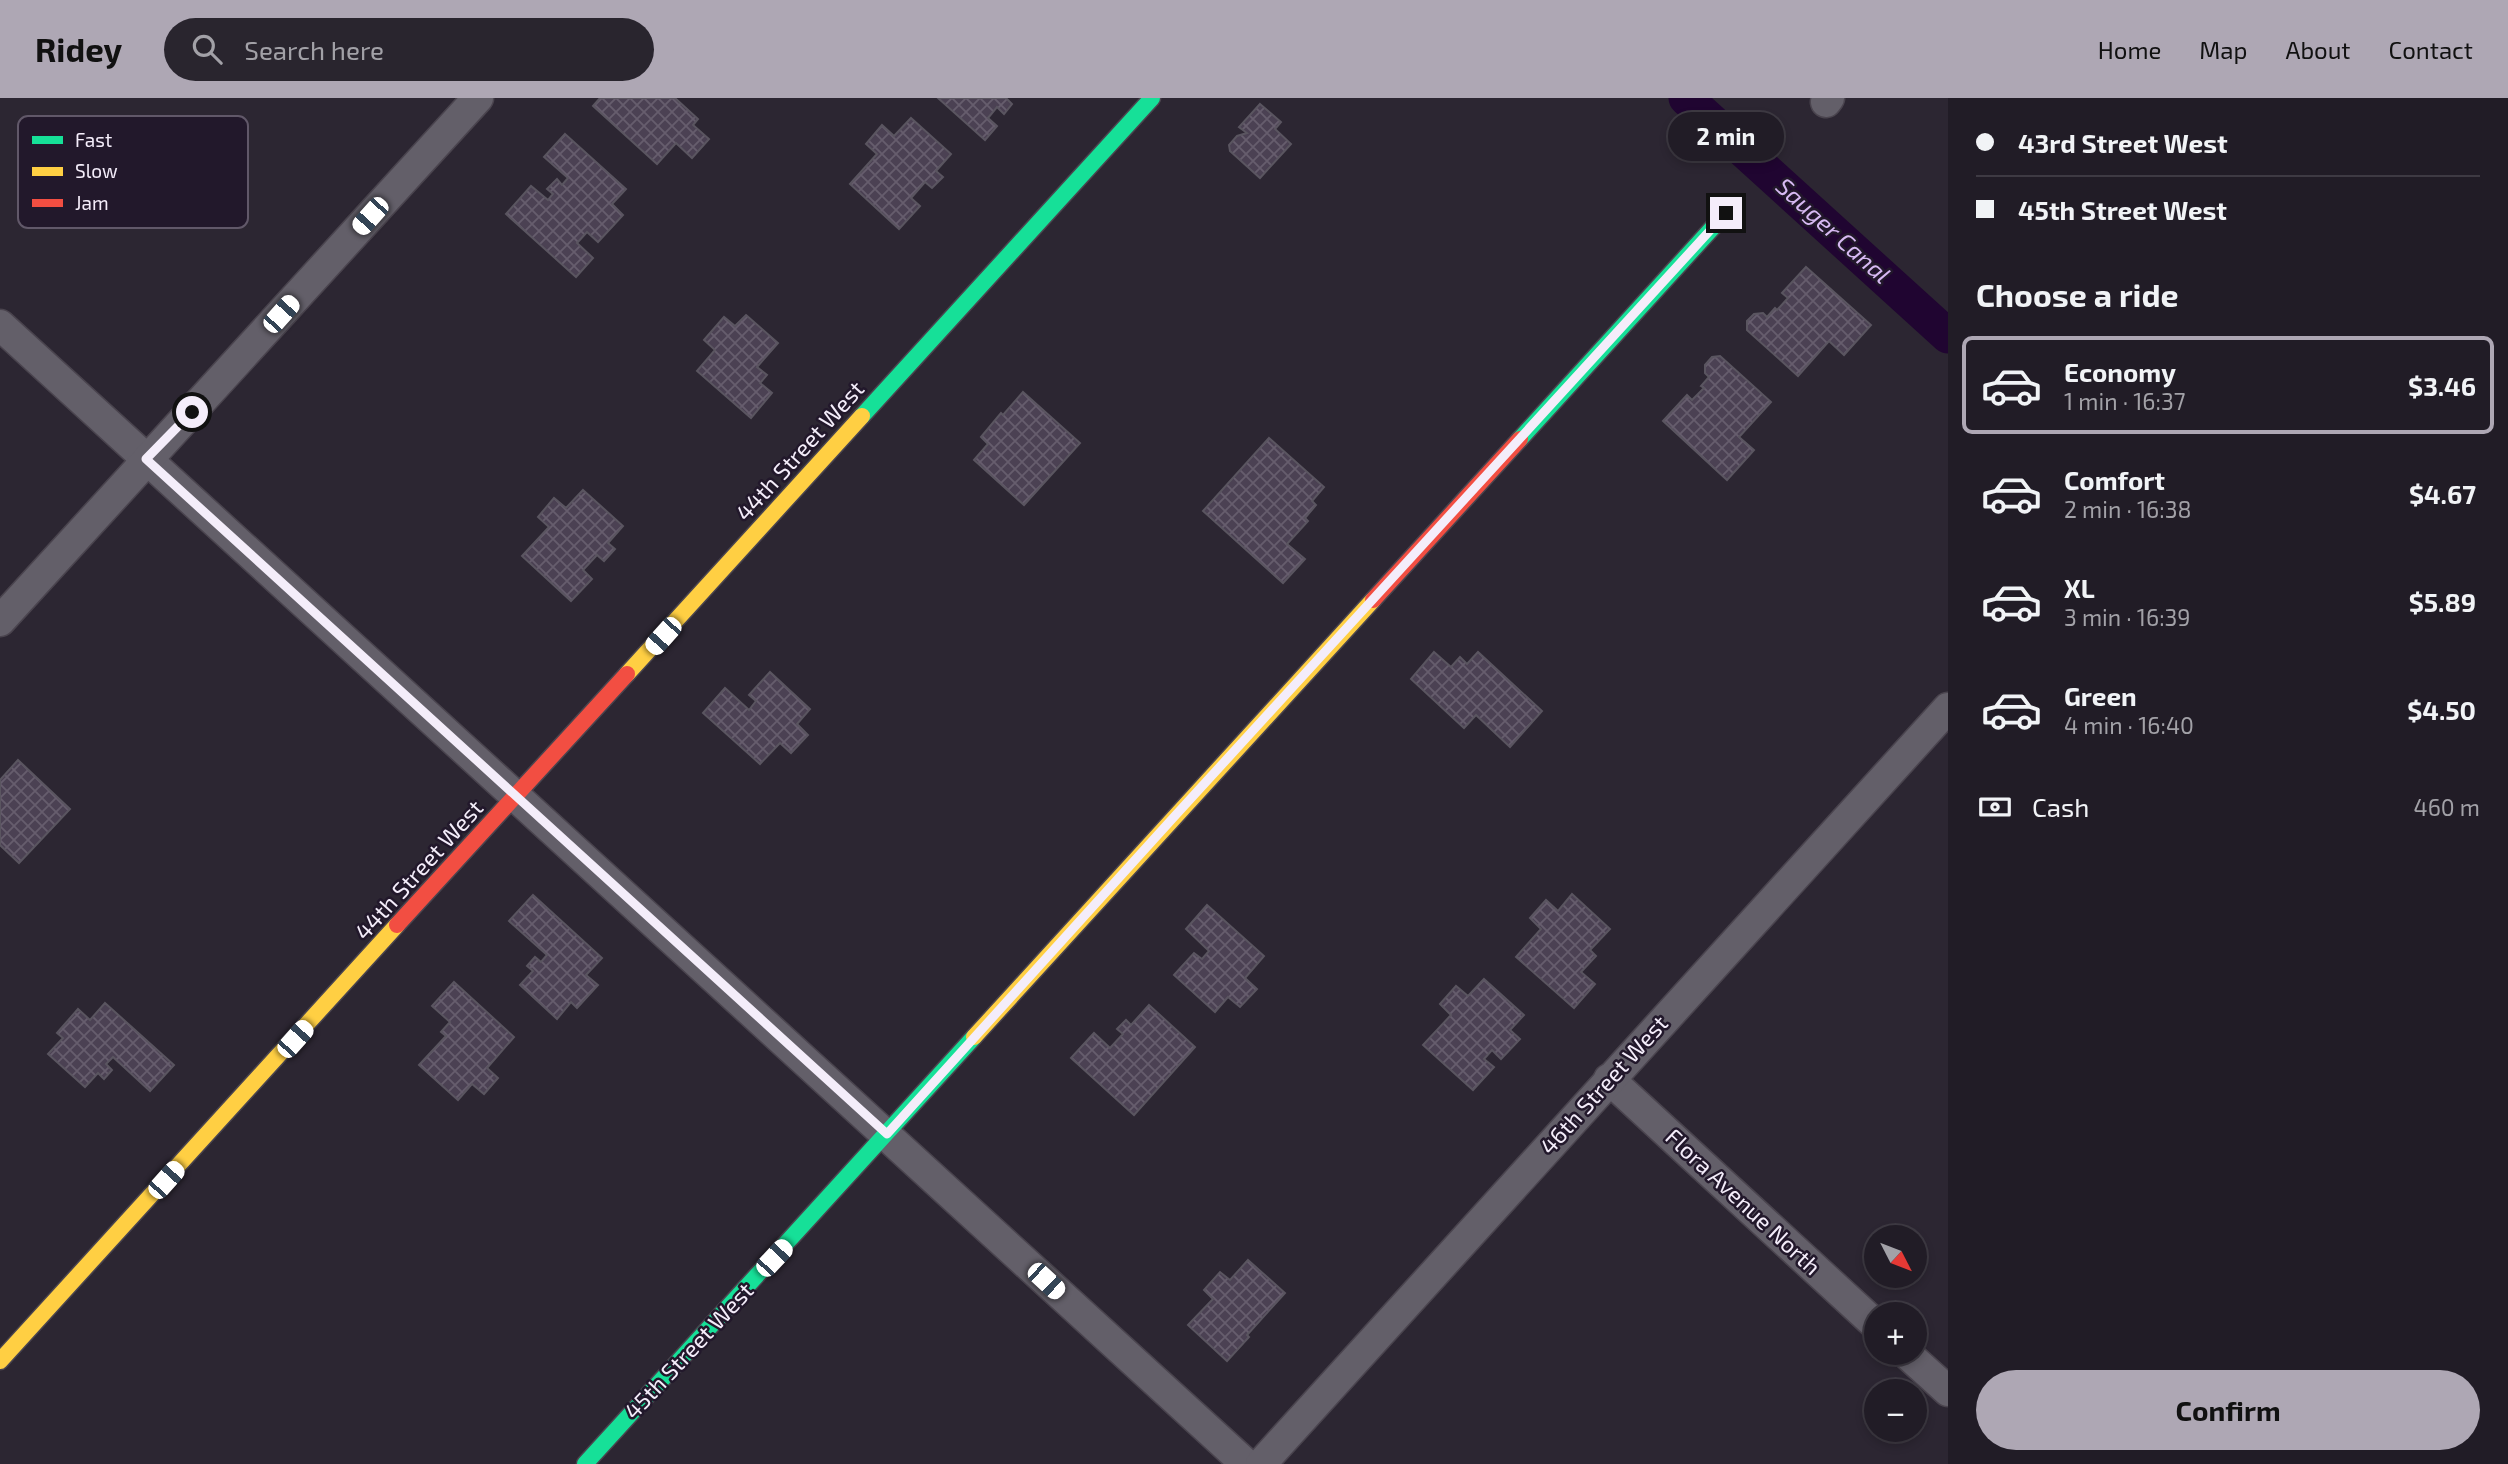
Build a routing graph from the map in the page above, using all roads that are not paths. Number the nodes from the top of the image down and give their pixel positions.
1 (478, 98) edge
2 (1152, 98) edge
3 (1726, 213) dead end
4 (0, 325) edge
5 (146, 459) junction
6 (0, 621) edge
7 (1947, 712) edge
8 (516, 797) junction
9 (1609, 1079) junction
10 (887, 1134) junction
11 (1864, 1314) edge
12 (0, 1361) edge
13 (1919, 1365) edge
14 (1948, 1391) edge
15 (584, 1464) edge
16 (1246, 1464) edge
17 (1261, 1464) edge

1 - 5 street
2 - 8 street, 44th Street West
3 - 10 street, 45th Street West
4 - 5 street
5 - 6 street
5 - 8 street
7 - 9 street, 46th Street West
8 - 10 street
8 - 12 street, 44th Street West
9 - 11 street, Flora Avenue North
9 - 17 street, 46th Street West
10 - 15 street, 45th Street West
10 - 16 street
13 - 14 street

